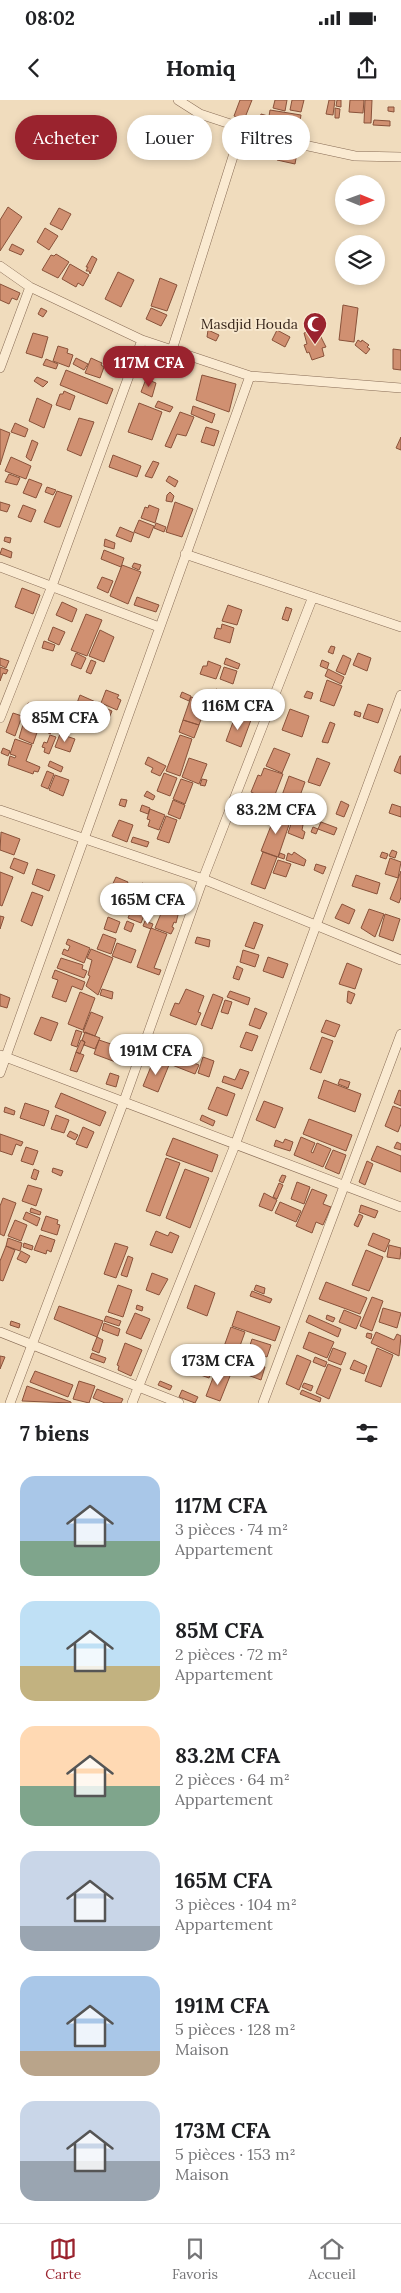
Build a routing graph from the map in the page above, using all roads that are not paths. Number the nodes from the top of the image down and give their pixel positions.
1 (178, 100) edge
2 (222, 121) edge
3 (310, 146) edge
4 (401, 157) edge
5 (232, 160) edge
6 (0, 266) edge
7 (30, 287) junction
8 (142, 340) junction
9 (172, 350) junction
10 (0, 368) edge
11 (250, 376) junction
12 (401, 388) edge
13 (185, 554) junction
14 (0, 567) edge
15 (52, 586) junction
16 (312, 598) junction
17 (159, 627) junction
18 (401, 627) edge
19 (401, 695) edge
20 (0, 718) edge
21 (0, 810) edge
22 (83, 837) junction
23 (203, 878) junction
24 (316, 926) junction
25 (401, 960) edge
26 (401, 1034) edge
27 (3, 1056) edge
28 (0, 1074) edge
29 (124, 1101) junction
30 (235, 1145) junction
31 (344, 1185) junction
32 (401, 1207) edge
33 (0, 1332) edge
34 (32, 1345) junction
35 (137, 1387) junction
36 (10, 1403) edge
37 (132, 1403) edge
38 (179, 1403) edge
39 (263, 1403) edge

1 - 2 street
3 - 4 street
5 - 9 street
6 - 7 street
7 - 8 street
7 - 10 street
8 - 9 street
8 - 15 street
9 - 11 street
11 - 12 street
11 - 13 street
13 - 16 street
13 - 17 street
14 - 15 street
15 - 17 street
15 - 20 street
16 - 18 street
16 - 23 street
17 - 22 street
19 - 24 street
21 - 22 street
22 - 23 street
22 - 27 street
23 - 24 street
23 - 29 street
24 - 25 street
24 - 30 street
26 - 31 street
27 - 28 street
27 - 29 street
29 - 30 street
29 - 34 street
30 - 31 street
30 - 35 street
31 - 32 street
31 - 39 street
33 - 34 street
34 - 35 street
34 - 36 street
35 - 37 street
35 - 38 street

